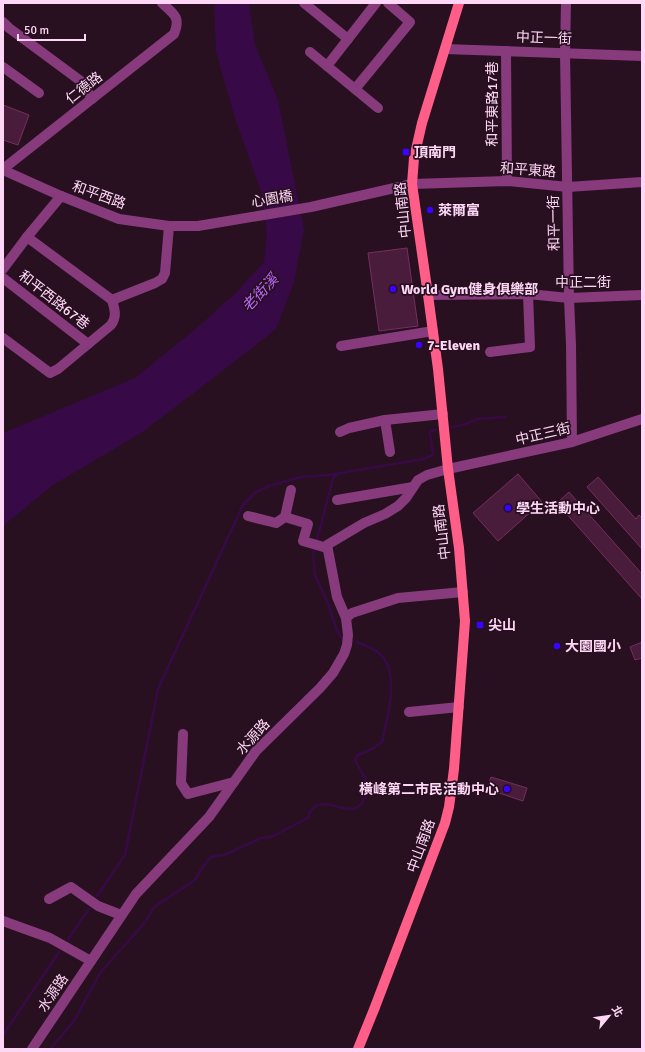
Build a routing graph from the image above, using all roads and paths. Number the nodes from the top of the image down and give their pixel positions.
1 (162, 3) edge
2 (304, 3) edge
3 (376, 3) edge
4 (388, 3) edge
5 (459, 3) edge
6 (566, 3) edge
7 (3, 22) edge
8 (348, 39) junction
9 (445, 49) junction
10 (506, 51) junction
11 (310, 52) dead end
12 (564, 53) junction
13 (642, 56) edge
14 (327, 66) junction
15 (3, 67) edge
16 (355, 89) junction
17 (39, 93) dead end
18 (92, 99) junction
19 (378, 108) dead end
20 (3, 169) edge
21 (507, 181) junction
22 (642, 182) edge
23 (412, 184) junction
24 (568, 187) junction
25 (61, 196) junction
26 (239, 219) joint
27 (169, 226) junction
28 (27, 237) junction
29 (3, 269) edge
30 (3, 278) edge
31 (528, 294) junction
32 (642, 294) edge
33 (428, 295) junction
34 (569, 298) junction
35 (112, 300) junction
36 (433, 331) junction
37 (3, 338) edge
38 (88, 344) junction
39 (341, 346) dead end
40 (490, 352) dead end
41 (443, 414) junction
42 (642, 419) edge
43 (386, 420) junction
44 (340, 432) dead end
45 (572, 442) junction
46 (390, 452) dead end
47 (448, 469) junction
48 (413, 487) junction
49 (291, 490) dead end
50 (337, 500) dead end
51 (248, 516) dead end
52 (285, 517) junction
53 (324, 547) junction
54 (463, 592) junction
55 (346, 618) junction
56 (459, 707) junction
57 (409, 712) dead end
58 (183, 734) dead end
59 (234, 782) junction
60 (49, 899) dead end
61 (121, 916) junction
62 (3, 921) edge
63 (91, 961) junction
64 (32, 1049) edge
65 (358, 1049) edge

1 - 18 street, 仁德路
2 - 8 street
3 - 8 street
4 - 16 street
5 - 9 main road, 中山南路
6 - 12 street, 和平一街
7 - 18 street
8 - 14 street
9 - 10 street, 中正一街
9 - 23 main road, 中山南路
10 - 12 street, 中正一街
10 - 21 street, 和平東路17巷
11 - 14 street
12 - 13 street, 中正一街
12 - 24 street, 和平一街
14 - 16 street
15 - 17 street
16 - 19 street
18 - 20 street, 仁德路
20 - 25 street, 和平西路
21 - 23 street, 和平東路
21 - 24 street, 和平東路
22 - 24 street, 和平東路
23 - 26 street, 心園橋
23 - 33 main road, 中山南路
24 - 34 street, 和平一街
25 - 27 street, 和平西路
25 - 28 street, 和平西路67巷
26 - 27 street, 和平西路
27 - 35 street
28 - 29 street, 和平西路67巷
28 - 35 street
30 - 38 street, 和平西路67巷
31 - 33 street, 中正二街
31 - 34 street, 中正二街
31 - 40 street
32 - 34 street, 中正二街
33 - 36 main road, 中山南路
34 - 45 street, 和平一街
35 - 38 street
36 - 39 street
36 - 41 main road, 中山南路
37 - 38 street
41 - 43 street
41 - 47 main road, 中山南路
42 - 45 street, 中正三街
43 - 44 street
43 - 46 street
45 - 47 street, 中正三街
47 - 48 street
47 - 54 main road, 中山南路
48 - 50 street
48 - 53 street
49 - 52 street
51 - 52 street
52 - 53 street
53 - 55 street, 水源路
54 - 55 street
54 - 56 main road, 中山南路
55 - 59 street, 水源路
56 - 57 street
56 - 65 main road, 中山南路
58 - 59 street
59 - 61 street, 水源路
60 - 61 street
61 - 63 street, 水源路
62 - 63 street
63 - 64 street, 水源路

